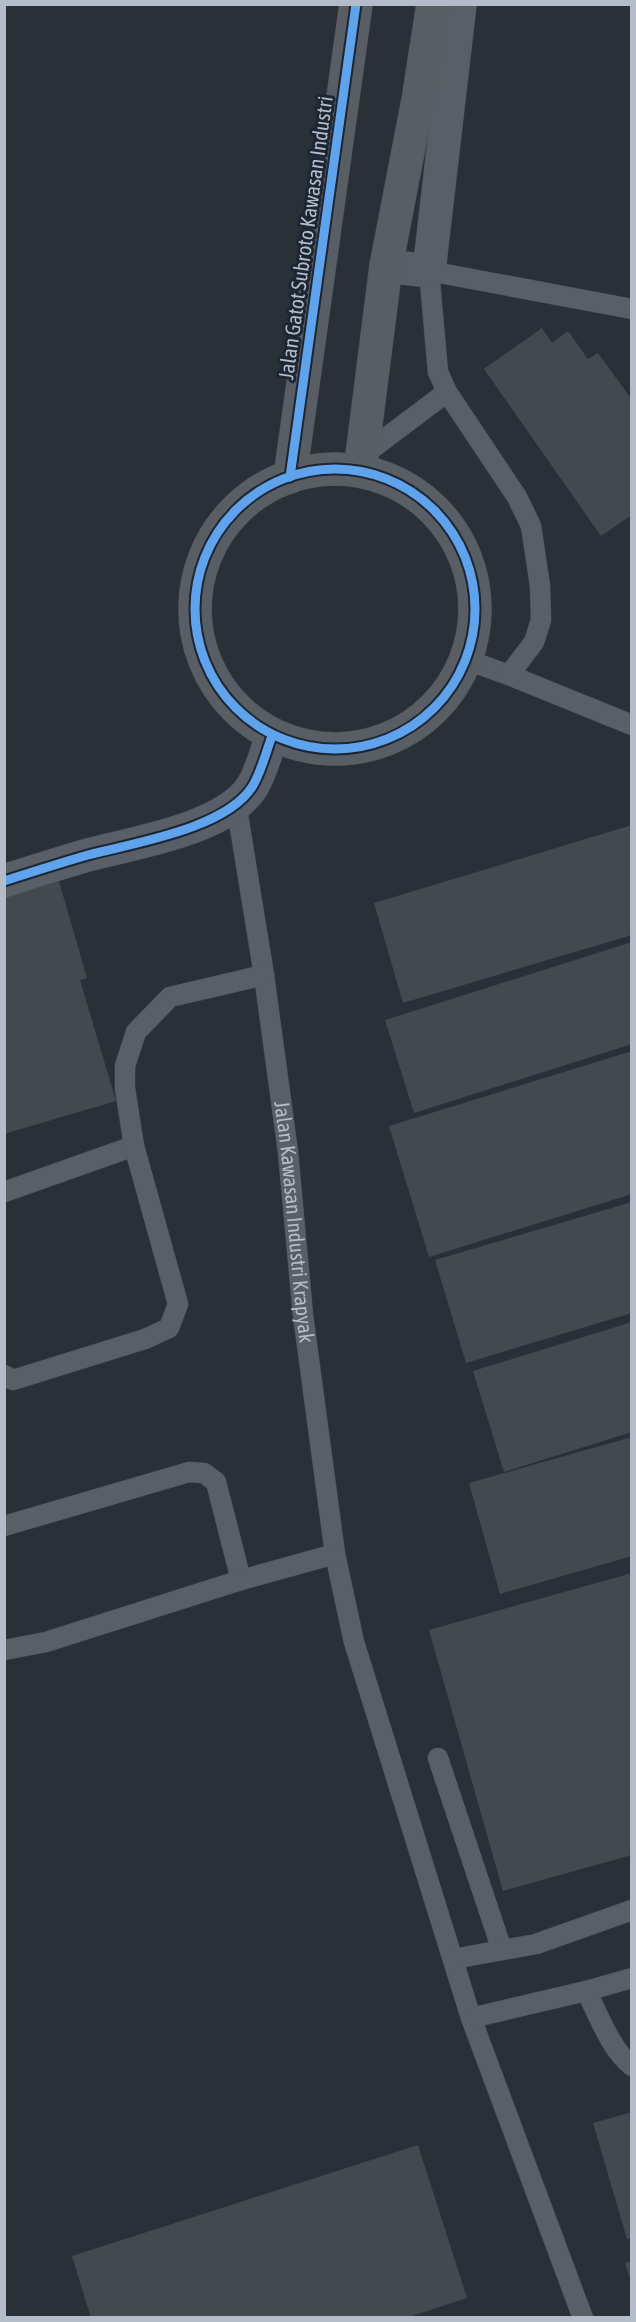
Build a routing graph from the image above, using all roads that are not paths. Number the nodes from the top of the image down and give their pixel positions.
1 (356, 4) edge
2 (433, 4) edge
3 (460, 4) edge
4 (386, 266) junction
5 (429, 271) junction
6 (632, 309) edge
7 (447, 392) junction
8 (361, 464) junction
9 (290, 477) junction
10 (467, 660) junction
11 (509, 675) junction
12 (632, 725) edge
13 (272, 736) junction
14 (236, 803) junction
15 (4, 881) edge
16 (264, 975) junction
17 (134, 1146) junction
18 (4, 1192) edge
19 (4, 1374) edge
20 (4, 1526) edge
21 (335, 1554) junction
22 (241, 1580) junction
23 (4, 1650) edge
24 (438, 1758) dead end
25 (632, 1910) edge
26 (502, 1950) junction
27 (453, 1959) junction
28 (632, 1978) edge
29 (586, 1991) junction
30 (471, 2018) junction
31 (632, 2066) edge
32 (583, 2318) edge

1 - 9 street, Jalan Gatot Subroto Kawasan Industri
2 - 4 street
3 - 5 street
4 - 5 street
4 - 8 street
5 - 6 lane
5 - 7 lane
7 - 8 lane
7 - 11 lane
8 - 9 street
8 - 10 street
9 - 13 street
10 - 11 lane
10 - 13 street
11 - 12 lane
13 - 14 street
14 - 15 street
14 - 16 lane, Jalan Kawasan Industri Krapyak
16 - 17 lane
16 - 21 lane, Jalan Kawasan Industri Krapyak
17 - 18 lane
17 - 19 lane
20 - 22 lane
21 - 22 lane
21 - 27 lane, Jalan Kawasan Industri Krapyak
22 - 23 lane
24 - 26 lane
25 - 26 lane
26 - 27 lane
27 - 30 lane, Jalan Kawasan Industri Krapyak
28 - 29 lane
29 - 30 lane
29 - 31 lane
30 - 32 lane, Jalan Kawasan Industri Krapyak

